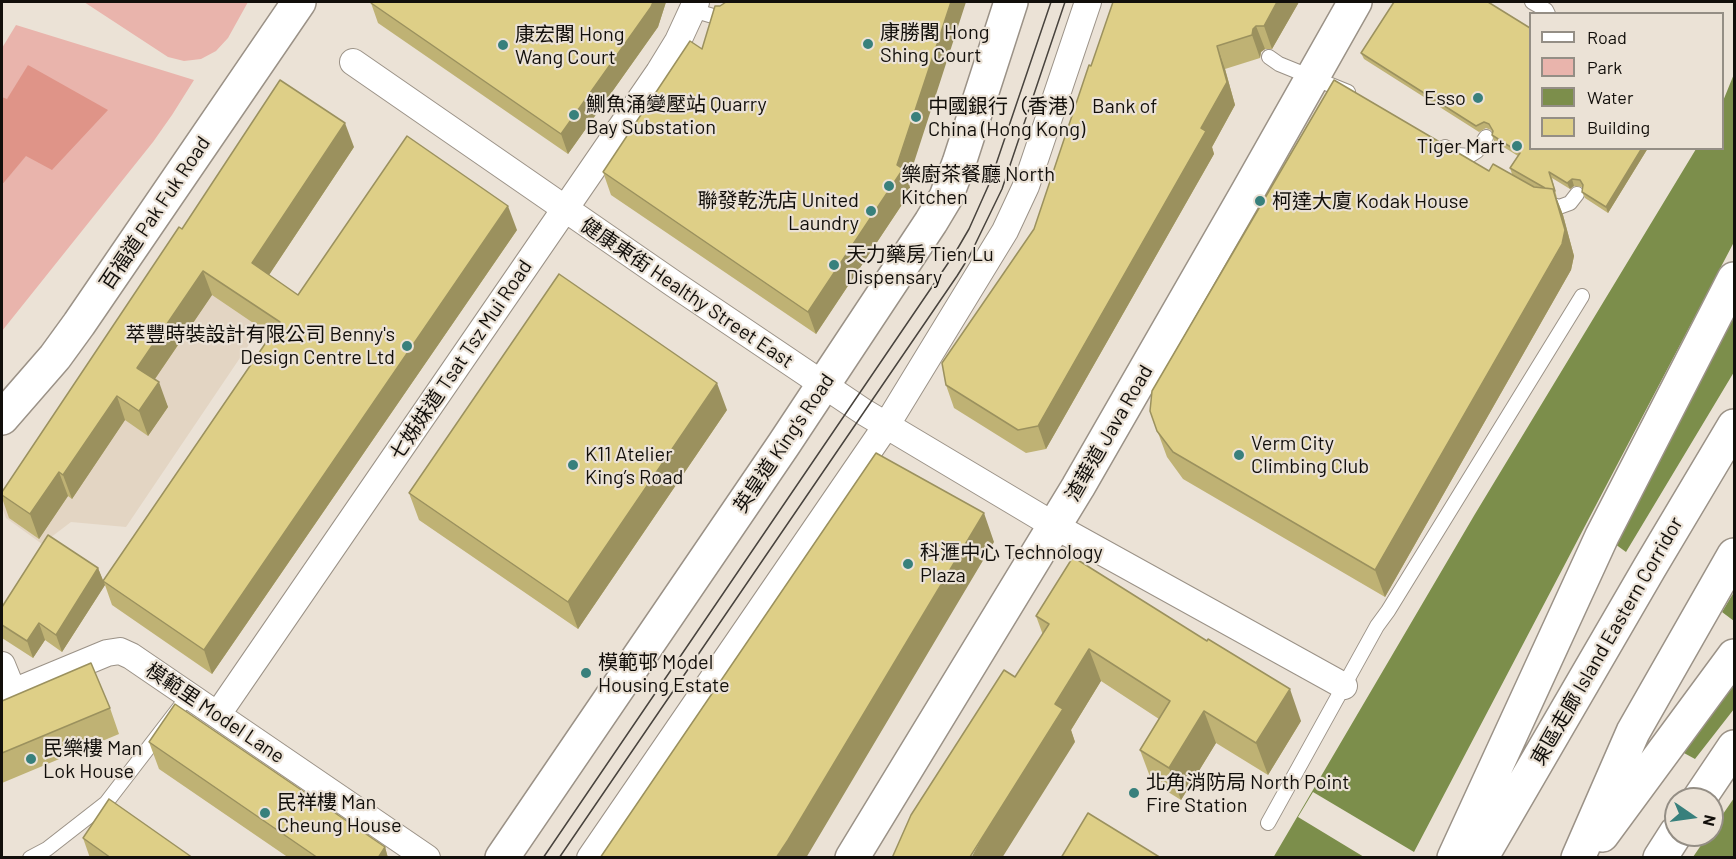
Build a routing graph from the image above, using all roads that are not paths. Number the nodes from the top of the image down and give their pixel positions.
1 (299, 2) edge
2 (1011, 2) edge
3 (1088, 2) edge
4 (1355, 2) edge
5 (1532, 2) edge
6 (695, 6) edge
7 (1549, 12) edge
8 (726, 20) edge
9 (1269, 57) dead end
10 (353, 62) dead end
11 (1312, 78) junction
12 (1360, 99) edge
13 (1486, 136) dead end
14 (1429, 138) edge
15 (1458, 155) junction
16 (1478, 166) edge
17 (1528, 194) edge
18 (1577, 194) dead end
19 (565, 209) junction
20 (1734, 279) edge
21 (1582, 296) dead end
22 (823, 386) junction
23 (2, 418) edge
24 (886, 426) junction
25 (1734, 426) edge
26 (1055, 526) junction
27 (1734, 555) edge
28 (1734, 656) edge
29 (2, 665) edge
30 (1344, 686) junction
31 (7, 694) edge
32 (189, 695) junction
33 (218, 714) junction
34 (1734, 747) edge
35 (1707, 787) edge
36 (1268, 823) dead end
37 (30, 858) edge
38 (427, 858) edge
39 (502, 858) edge
40 (590, 858) edge
41 (852, 858) edge
42 (1454, 858) edge
43 (1480, 858) edge
44 (1578, 858) edge
45 (1584, 858) edge

1 - 23 main road, 百福道 Pak Fuk Road
2 - 22 main road, 英皇道 King's Road
3 - 24 street
4 - 11 main road, 渣華道 Java Road
5 - 7 lane
6 - 8 lane
6 - 19 street, 七姊妹道 Tsat Tsz Mui Road
9 - 11 lane
10 - 19 street, 健康東街 Healthy Street East
11 - 12 lane
11 - 26 main road, 渣華道 Java Road
13 - 15 lane
14 - 15 lane
15 - 16 lane
17 - 18 lane
19 - 22 street, 健康東街 Healthy Street East
19 - 33 street, 七姊妹道 Tsat Tsz Mui Road
20 - 42 main road
21 - 30 lane
22 - 24 street, 健康東街 Healthy Street East
22 - 39 main road, 英皇道 King's Road
24 - 26 street, 健康東街 Healthy Street East
24 - 40 street
25 - 43 main road, 東區走廊 Island Eastern Corridor
26 - 30 street, 健康東街 Healthy Street East
26 - 41 main road, 渣華道 Java Road
27 - 44 main road
28 - 45 main road
29 - 31 street, 模範里 Model Lane
30 - 36 lane
31 - 32 street, 模範里 Model Lane
32 - 33 street, 模範里 Model Lane
32 - 37 lane
33 - 38 street, 模範里 Model Lane
34 - 35 main road

